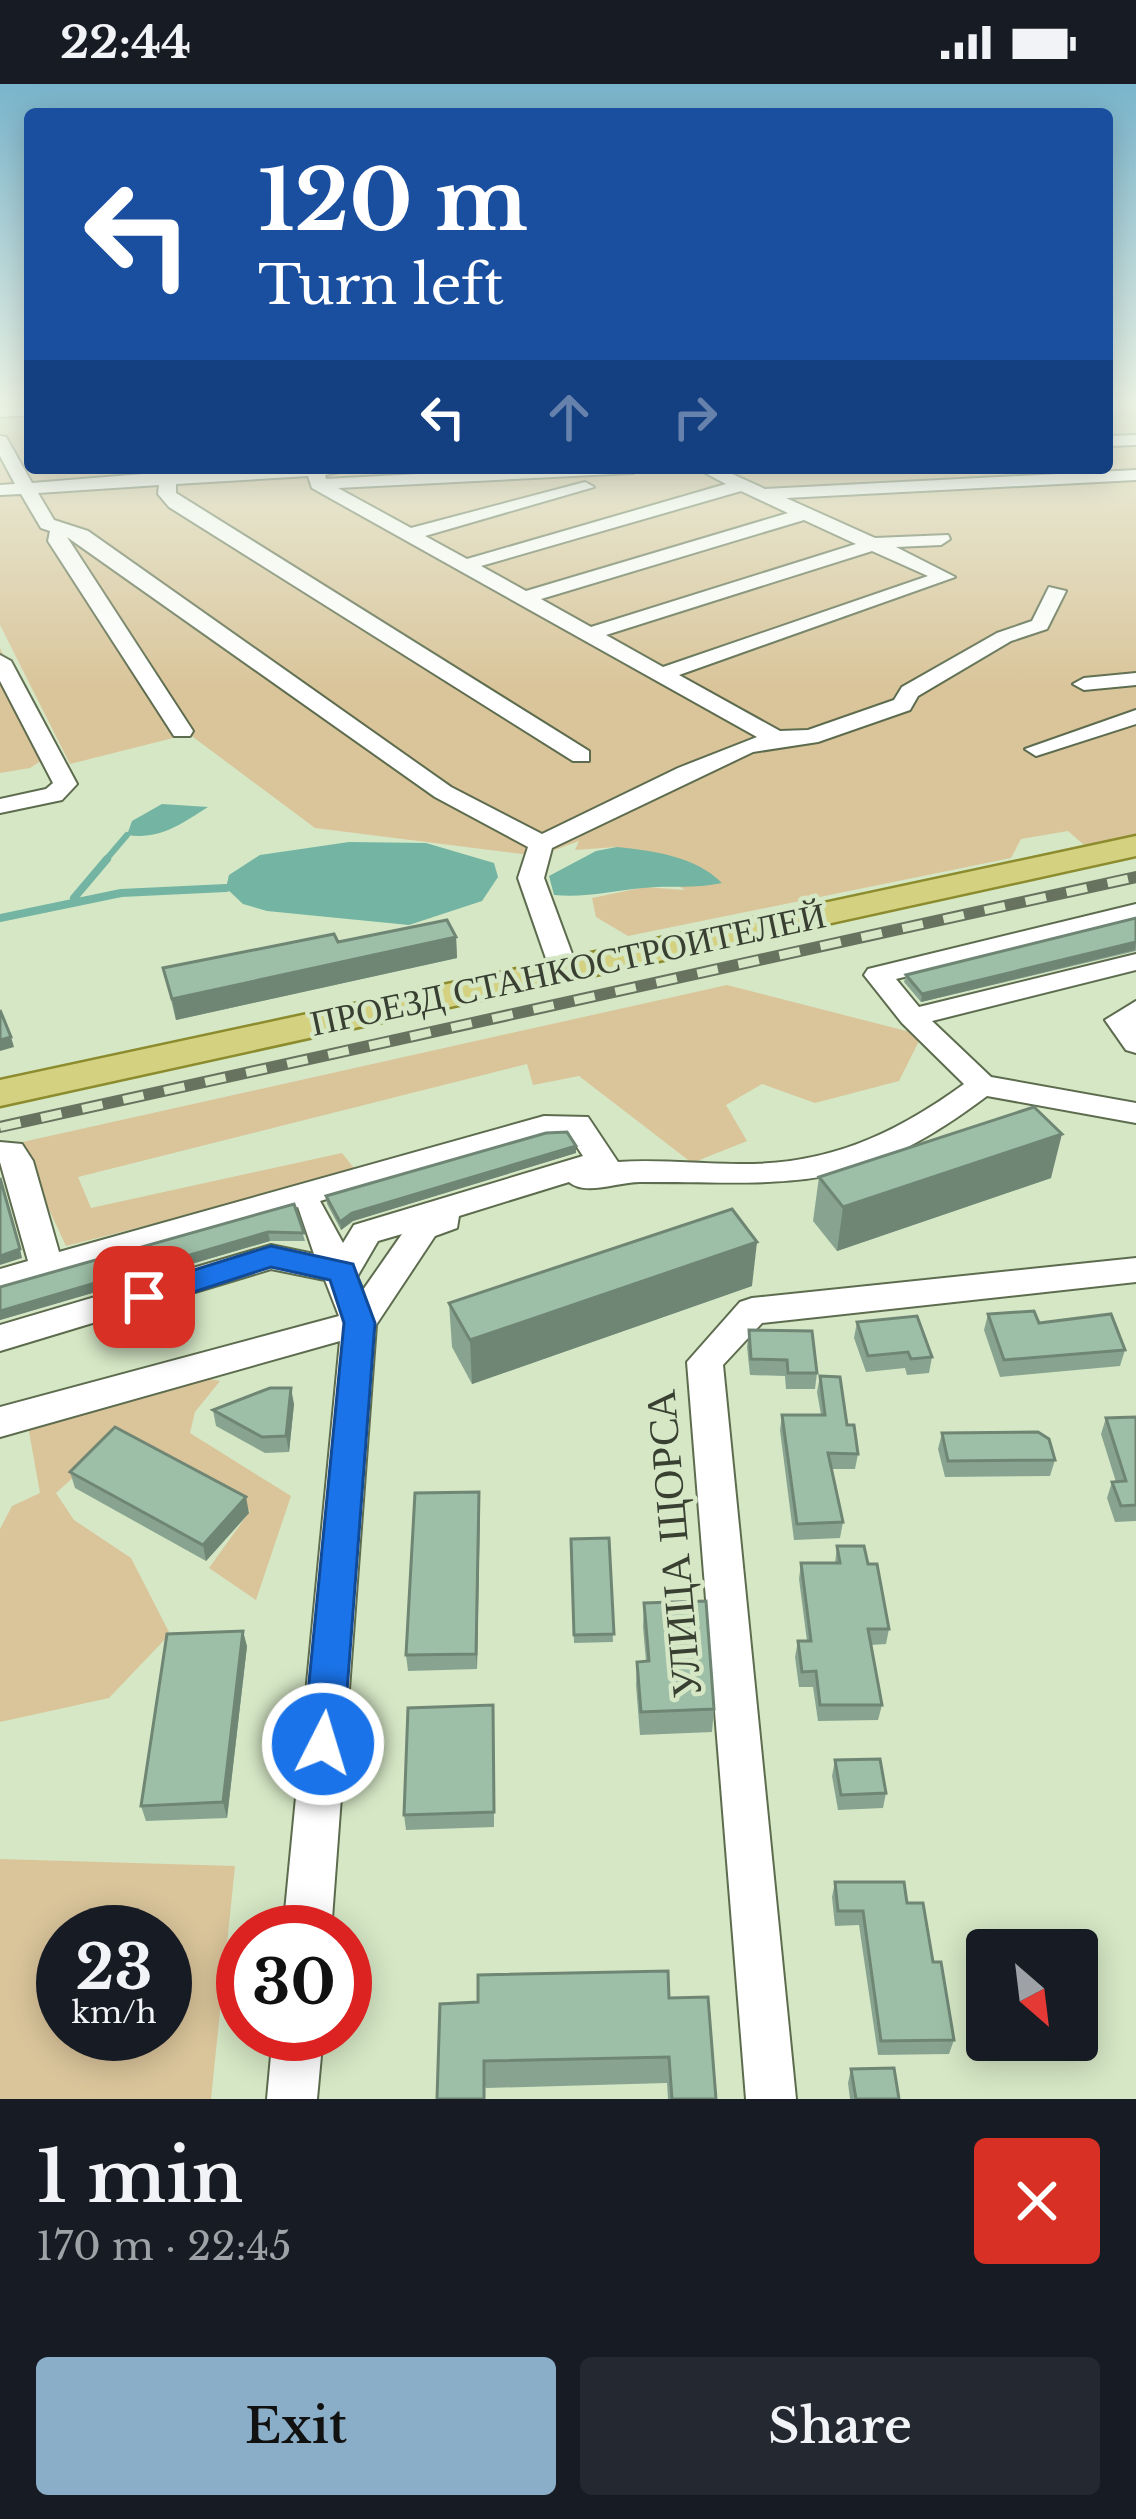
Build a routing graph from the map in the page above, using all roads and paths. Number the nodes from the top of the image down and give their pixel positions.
1 (31, 498) edge
2 (171, 498) edge
3 (351, 498) edge
4 (544, 498) edge
5 (696, 498) edge
6 (767, 498) edge
7 (803, 514) junction
8 (59, 530) junction
9 (410, 534) junction
10 (941, 539) dead end
11 (878, 543) junction
12 (465, 565) junction
13 (1056, 591) dead end
14 (525, 598) junction
15 (592, 633) junction
16 (0, 661) edge
17 (665, 673) junction
18 (1136, 679) edge
19 (1084, 684) dead end
20 (1136, 717) edge
21 (182, 731) dead end
22 (776, 738) junction
23 (1036, 749) dead end
24 (581, 756) dead end
25 (0, 806) edge
26 (542, 844) junction
27 (1136, 846) edge
28 (1136, 912) edge
29 (1136, 962) edge
30 (564, 970) junction
31 (1136, 1010) edge
32 (912, 1017) junction
33 (1136, 1044) edge
34 (982, 1084) junction
35 (0, 1093) edge
36 (1136, 1114) edge
37 (560, 1141) edge
38 (0, 1152) edge
39 (313, 1210) junction
40 (47, 1269) junction
41 (1136, 1270) edge
42 (343, 1272) junction
43 (0, 1281) edge
44 (0, 1299) edge
45 (359, 1323) junction
46 (0, 1338) edge
47 (0, 1422) edge
48 (309, 1905) edge
49 (296, 2061) edge
50 (292, 2099) edge
51 (771, 2099) edge

1 - 8 street
2 - 24 street
3 - 9 street
4 - 9 street
5 - 12 street
6 - 7 street
7 - 11 street
7 - 14 street
8 - 21 street
8 - 26 street
9 - 12 street
10 - 11 street
11 - 15 street
11 - 17 street
12 - 14 street
13 - 22 street
14 - 15 street
15 - 17 street
16 - 25 street
17 - 22 street
18 - 19 street
20 - 23 street
22 - 26 street
26 - 30 street
27 - 30 main road, ПРОЕЗД СТАНКОСТРОИТЕЛЕЙ
28 - 32 street
29 - 32 street
30 - 35 main road, ПРОЕЗД СТАНКОСТРОИТЕЛЕЙ
31 - 33 street
32 - 34 street
34 - 36 street
34 - 45 street
37 - 39 street
38 - 40 street
39 - 42 street
39 - 44 street
40 - 42 street
40 - 43 street
41 - 51 street, УЛИЦА ЩОРСА
42 - 45 street
42 - 46 street
45 - 47 street
45 - 48 street
49 - 50 street

